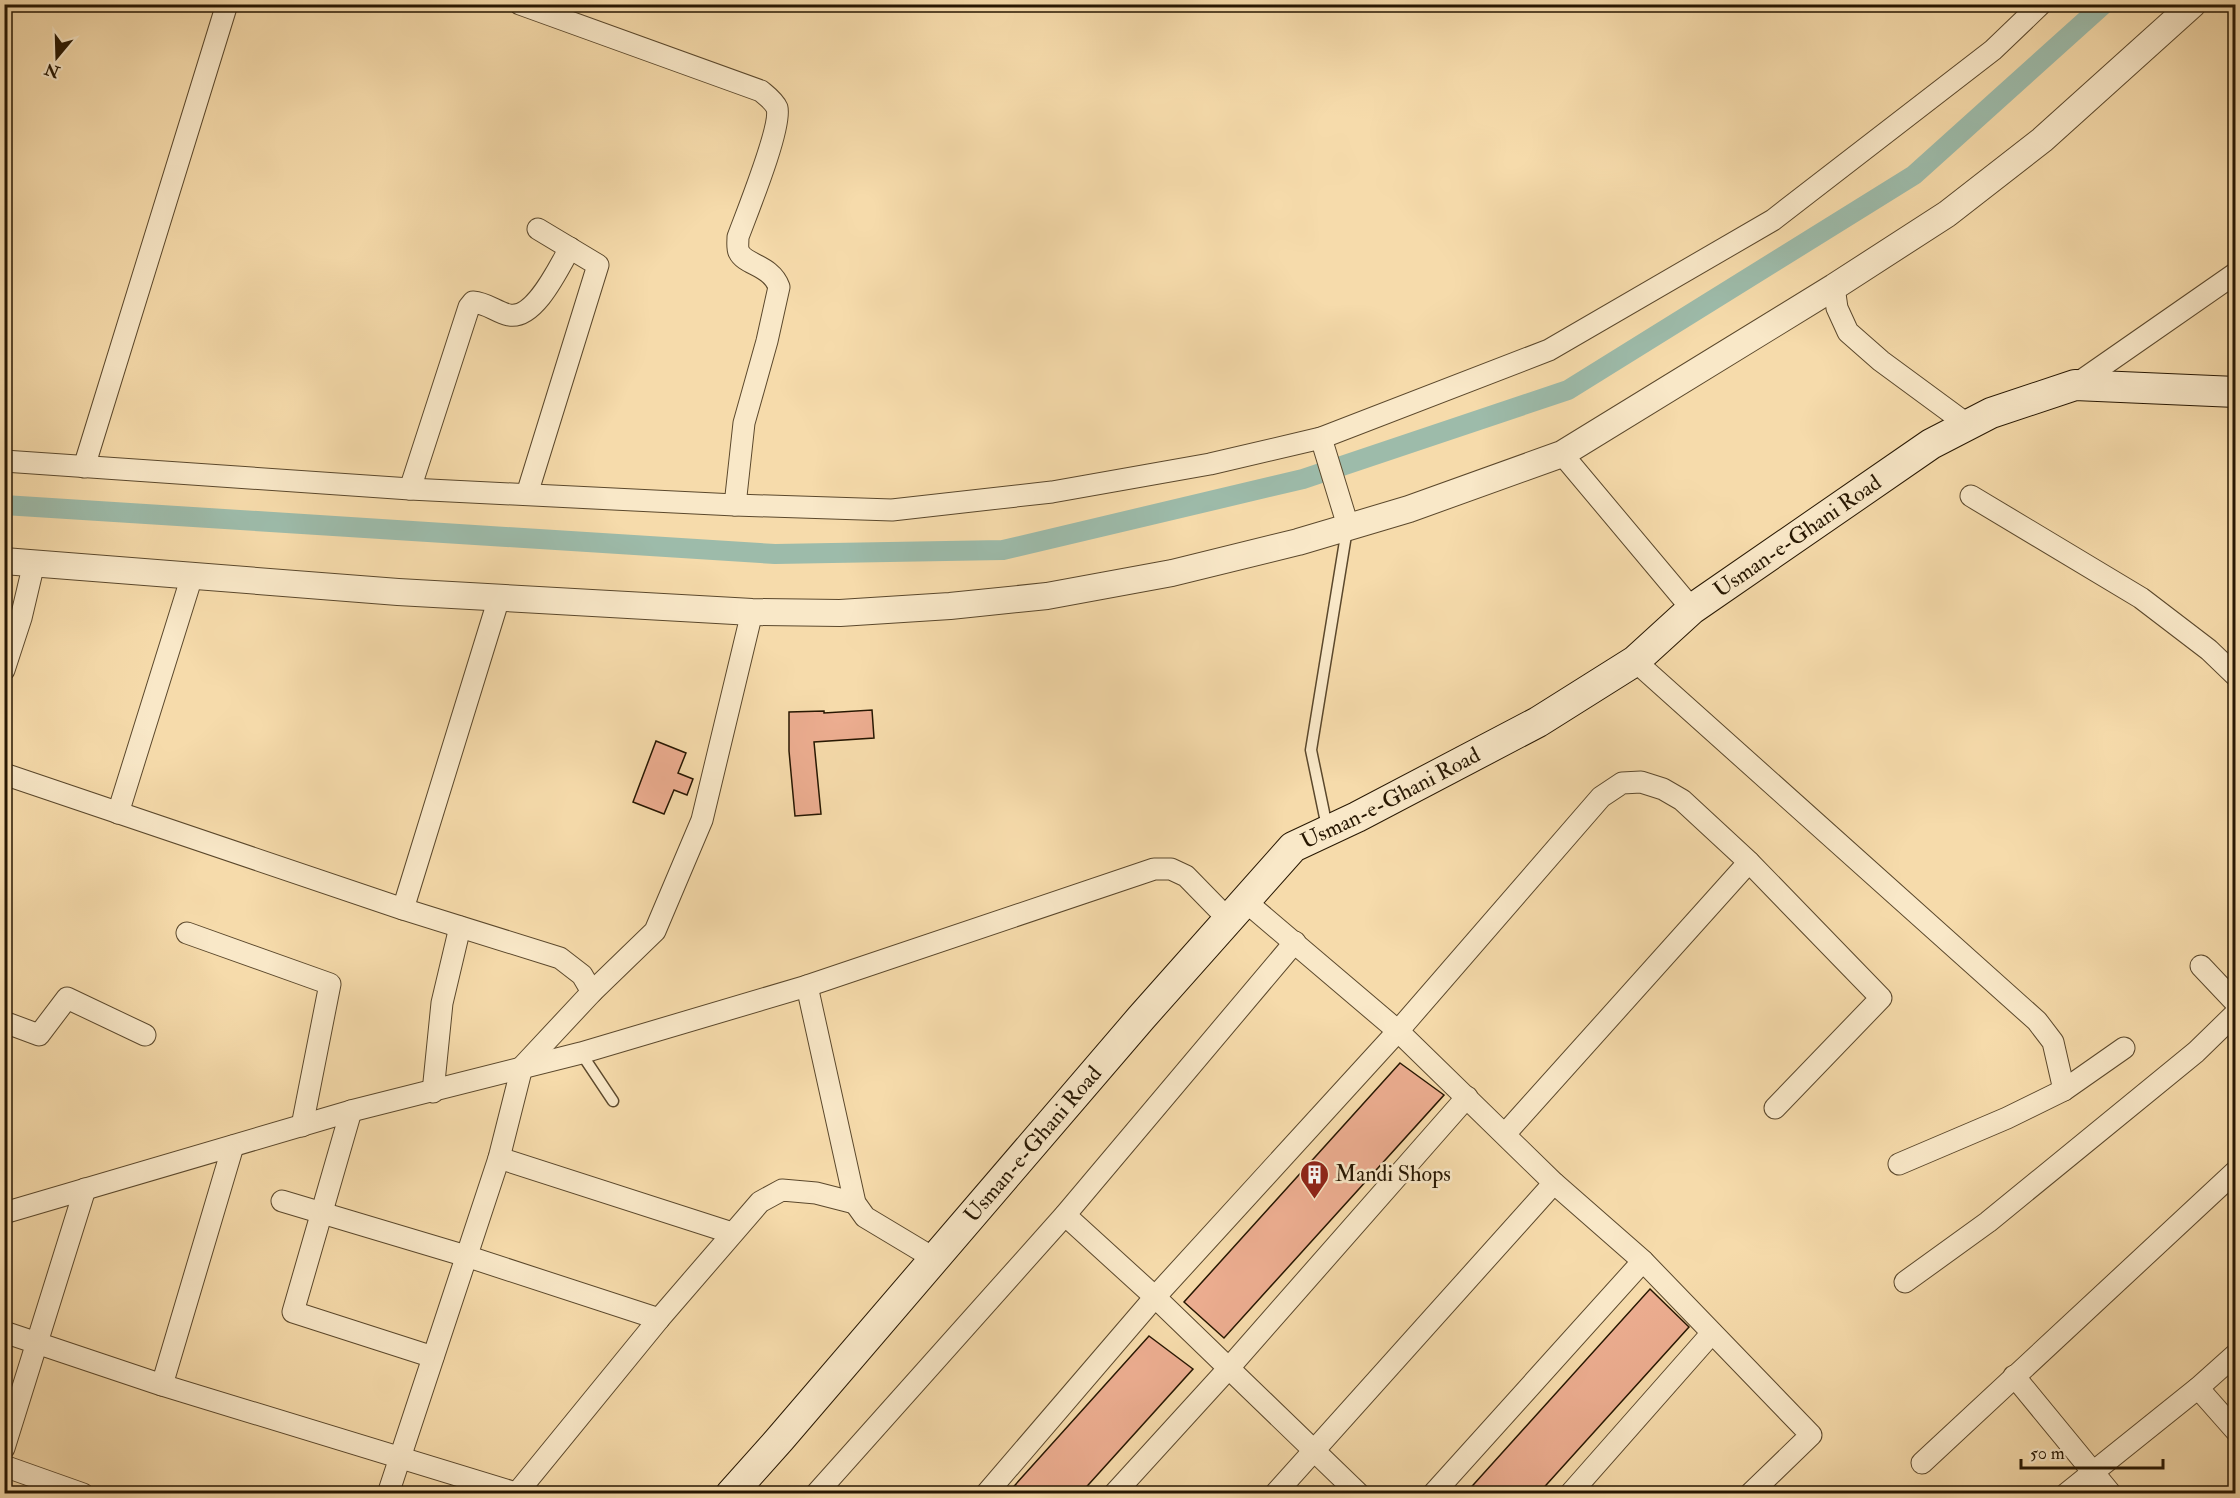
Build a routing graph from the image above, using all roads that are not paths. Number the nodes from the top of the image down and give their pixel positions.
1 (228, 4) edge
2 (520, 4) edge
3 (2041, 4) edge
4 (2193, 4) edge
5 (538, 229) dead end
6 (570, 248) junction
7 (2235, 273) edge
8 (1834, 287) junction
9 (2075, 384) junction
10 (2235, 392) edge
11 (1968, 425) junction
12 (1322, 443) junction
13 (1562, 454) junction
14 (4, 461) edge
15 (84, 468) junction
16 (410, 489) junction
17 (527, 494) junction
18 (1971, 496) dead end
19 (735, 505) junction
20 (1348, 526) junction
21 (4, 561) edge
22 (34, 563) junction
23 (192, 576) junction
24 (499, 598) junction
25 (1692, 609) junction
26 (752, 612) junction
27 (1635, 661) junction
28 (4, 670) edge
29 (2235, 676) edge
30 (4, 774) edge
31 (118, 813) junction
32 (1328, 830) junction
33 (1749, 862) junction
34 (403, 909) junction
35 (1236, 910) junction
36 (460, 927) junction
37 (187, 933) dead end
38 (1295, 942) junction
39 (2200, 966) dead end
40 (807, 986) junction
41 (592, 992) junction
42 (2235, 1003) edge
43 (2235, 1013) edge
44 (4, 1022) edge
45 (1398, 1030) junction
46 (145, 1035) dead end
47 (2124, 1048) dead end
48 (580, 1053) junction
49 (522, 1067) junction
50 (2064, 1090) junction
51 (433, 1092) junction
52 (1467, 1097) junction
53 (613, 1101) dead end
54 (1775, 1108) dead end
55 (351, 1111) junction
56 (302, 1126) junction
57 (1504, 1134) junction
58 (233, 1146) junction
59 (499, 1158) junction
60 (1899, 1164) dead end
61 (2235, 1171) edge
62 (1554, 1183) junction
63 (85, 1190) junction
64 (282, 1201) dead end
65 (855, 1203) junction
66 (323, 1213) junction
67 (4, 1214) edge
68 (1065, 1215) junction
69 (732, 1233) junction
70 (466, 1256) junction
71 (935, 1259) junction
72 (1643, 1261) junction
73 (1905, 1282) dead end
74 (1155, 1297) junction
75 (659, 1318) junction
76 (4, 1332) edge
77 (1712, 1333) junction
78 (37, 1343) junction
79 (2235, 1354) edge
80 (433, 1357) junction
81 (1228, 1369) junction
82 (2014, 1376) junction
83 (162, 1385) junction
84 (2198, 1388) junction
85 (2235, 1431) edge
86 (4, 1448) edge
87 (1313, 1451) junction
88 (400, 1457) junction
89 (1922, 1462) dead end
90 (4, 1466) edge
91 (2094, 1472) junction
92 (518, 1493) edge
93 (83, 1494) edge
94 (388, 1494) edge
95 (731, 1494) edge
96 (816, 1494) edge
97 (986, 1494) edge
98 (1114, 1494) edge
99 (1275, 1494) edge
100 (1359, 1494) edge
101 (1433, 1494) edge
102 (1570, 1494) edge
103 (1750, 1494) edge
104 (2066, 1494) edge
105 (2111, 1494) edge

1 - 15 street
2 - 19 street
3 - 12 street
4 - 8 street
5 - 6 street
6 - 16 street
6 - 17 street
7 - 9 street
8 - 11 street
8 - 13 street
9 - 10 main road, Usman-e-Ghani Road
9 - 11 main road, Usman-e-Ghani Road
11 - 25 main road, Usman-e-Ghani Road
12 - 19 street
12 - 20 street
13 - 20 street
13 - 25 street
14 - 15 street
15 - 16 street
16 - 17 street
17 - 19 street
18 - 29 street
20 - 26 street
20 - 32 lane
21 - 22 street
22 - 23 street
22 - 28 street
23 - 24 street
23 - 31 street
24 - 26 street
24 - 34 street
25 - 27 main road, Usman-e-Ghani Road
26 - 41 street
27 - 32 main road, Usman-e-Ghani Road
27 - 50 street
30 - 31 street
31 - 34 street
32 - 35 main road, Usman-e-Ghani Road
33 - 45 street
33 - 54 street
33 - 57 street
34 - 36 street
35 - 38 street
35 - 40 street
35 - 71 main road, Usman-e-Ghani Road
36 - 41 street
36 - 51 street
37 - 56 street
38 - 45 street
38 - 68 street
39 - 42 street
40 - 48 street
40 - 65 street
41 - 49 street
43 - 73 street
44 - 46 street
45 - 52 street
45 - 74 street
47 - 50 street
48 - 49 street
48 - 53 lane
49 - 51 street
49 - 59 street
50 - 60 street
51 - 55 street
52 - 57 street
52 - 81 street
55 - 56 street
55 - 66 street
56 - 58 street
57 - 62 street
58 - 63 street
58 - 83 street
59 - 69 street
59 - 70 street
61 - 82 street
62 - 72 street
62 - 87 street
63 - 67 street
63 - 78 street
64 - 66 street
65 - 69 street
65 - 71 street
66 - 70 street
66 - 80 street
68 - 74 street
68 - 96 street
69 - 75 street
70 - 75 street
70 - 80 street
71 - 95 main road, Usman-e-Ghani Road
72 - 77 street
72 - 101 street
74 - 81 street
74 - 97 street
75 - 92 street
76 - 78 street
77 - 102 street
77 - 103 street
78 - 83 street
78 - 86 street
79 - 84 street
80 - 88 street
81 - 87 street
81 - 98 street
82 - 89 street
82 - 91 street
83 - 88 street
84 - 85 street
84 - 91 street
87 - 99 street
87 - 100 street
88 - 92 street
88 - 94 street
90 - 93 street
91 - 104 street
91 - 105 street

